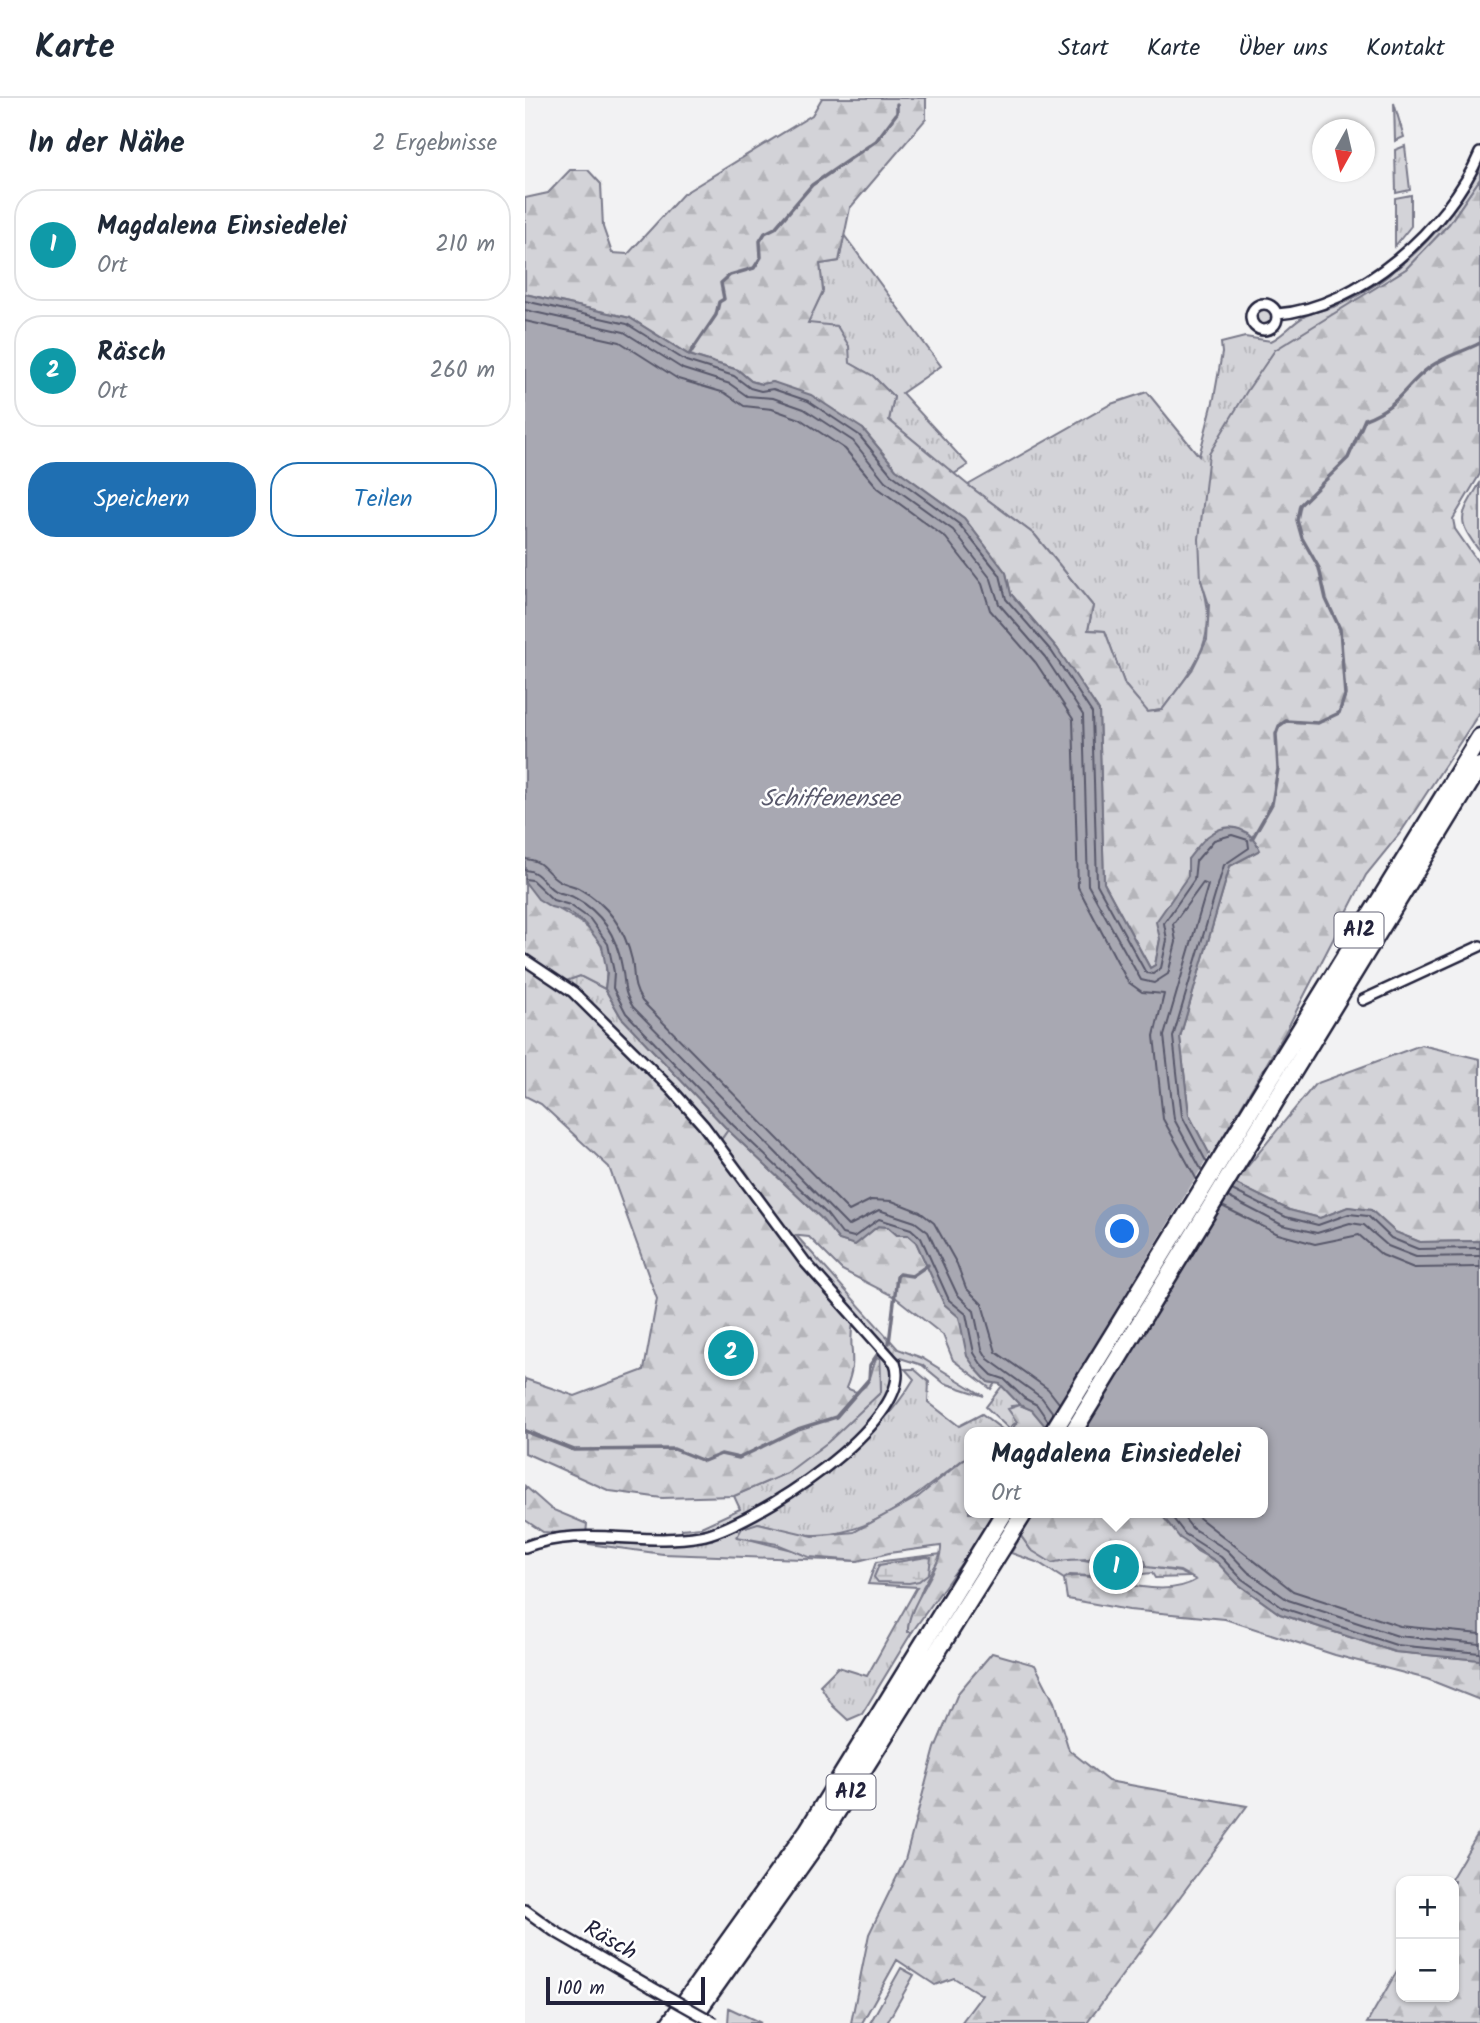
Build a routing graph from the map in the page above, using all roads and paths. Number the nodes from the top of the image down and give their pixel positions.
1 (1480, 153) edge
2 (1277, 314) dead end
3 (1480, 737) edge
4 (1480, 765) edge
5 (1480, 946) edge
6 (525, 960) edge
7 (1363, 1000) dead end
8 (1056, 1427) edge
9 (1076, 1427) edge
10 (1001, 1518) edge
11 (1021, 1518) edge
12 (525, 1547) edge
13 (525, 1910) edge
14 (670, 2023) edge
15 (689, 2023) edge
16 (715, 2023) edge

1 - 2 street
3 - 8 highway, A12
4 - 9 highway, A12
5 - 7 street
6 - 12 street
10 - 14 highway, A12
11 - 15 highway, A12
13 - 16 street, Räsch, bridge

